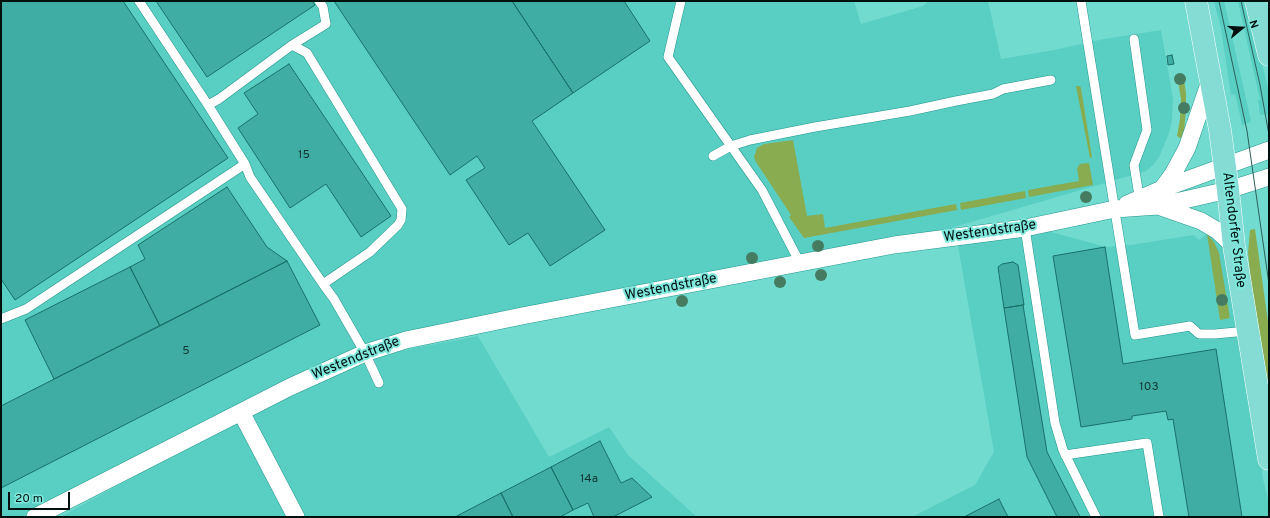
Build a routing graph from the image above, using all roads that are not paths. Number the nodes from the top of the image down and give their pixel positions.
1 (139, 1) edge
2 (320, 1) edge
3 (681, 1) edge
4 (1081, 1) edge
5 (1196, 1) edge
6 (1256, 1) edge
7 (1134, 40) dead end
8 (292, 46) junction
9 (1269, 55) edge
10 (1051, 80) dead end
11 (1210, 81) junction
12 (208, 105) junction
13 (731, 146) junction
14 (1269, 150) edge
15 (713, 156) dead end
16 (245, 164) junction
17 (1225, 166) junction
18 (1269, 177) edge
19 (1162, 188) junction
20 (1228, 190) junction
21 (1140, 203) junction
22 (1158, 206) junction
23 (1115, 209) junction
24 (1025, 228) junction
25 (1234, 246) junction
26 (800, 263) junction
27 (323, 284) junction
28 (1, 319) edge
29 (1247, 330) junction
30 (365, 353) junction
31 (379, 383) dead end
32 (241, 412) junction
33 (1065, 455) junction
34 (1269, 459) edge
35 (35, 517) edge
36 (296, 517) edge
37 (1096, 517) edge
38 (1159, 517) edge

1 - 12 lane
2 - 8 lane
3 - 13 lane
4 - 23 lane
5 - 11 main road, Altendorfer Straße
6 - 9 main road
7 - 21 lane
8 - 12 lane
8 - 27 lane
10 - 13 lane
11 - 17 main road, Altendorfer Straße
11 - 19 street, Westendstraße
12 - 16 lane
13 - 15 lane
13 - 26 lane
14 - 17 street, Westendstraße
16 - 27 lane
16 - 28 lane
17 - 19 street, Westendstraße
17 - 20 main road, Altendorfer Straße
18 - 20 street, Westendstraße
19 - 21 street, Westendstraße
20 - 22 street, Westendstraße
20 - 25 main road, Altendorfer Straße
21 - 22 street, Westendstraße
21 - 23 street, Westendstraße
22 - 25 street, Westendstraße
23 - 24 street, Westendstraße
23 - 29 lane
24 - 26 street, Westendstraße
24 - 33 lane
25 - 29 main road, Altendorfer Straße
26 - 30 street, Westendstraße
27 - 30 lane
29 - 34 main road, Altendorfer Straße
30 - 31 lane
30 - 32 street, Westendstraße
32 - 35 street, Westendstraße
32 - 36 street
33 - 37 lane
33 - 38 lane

